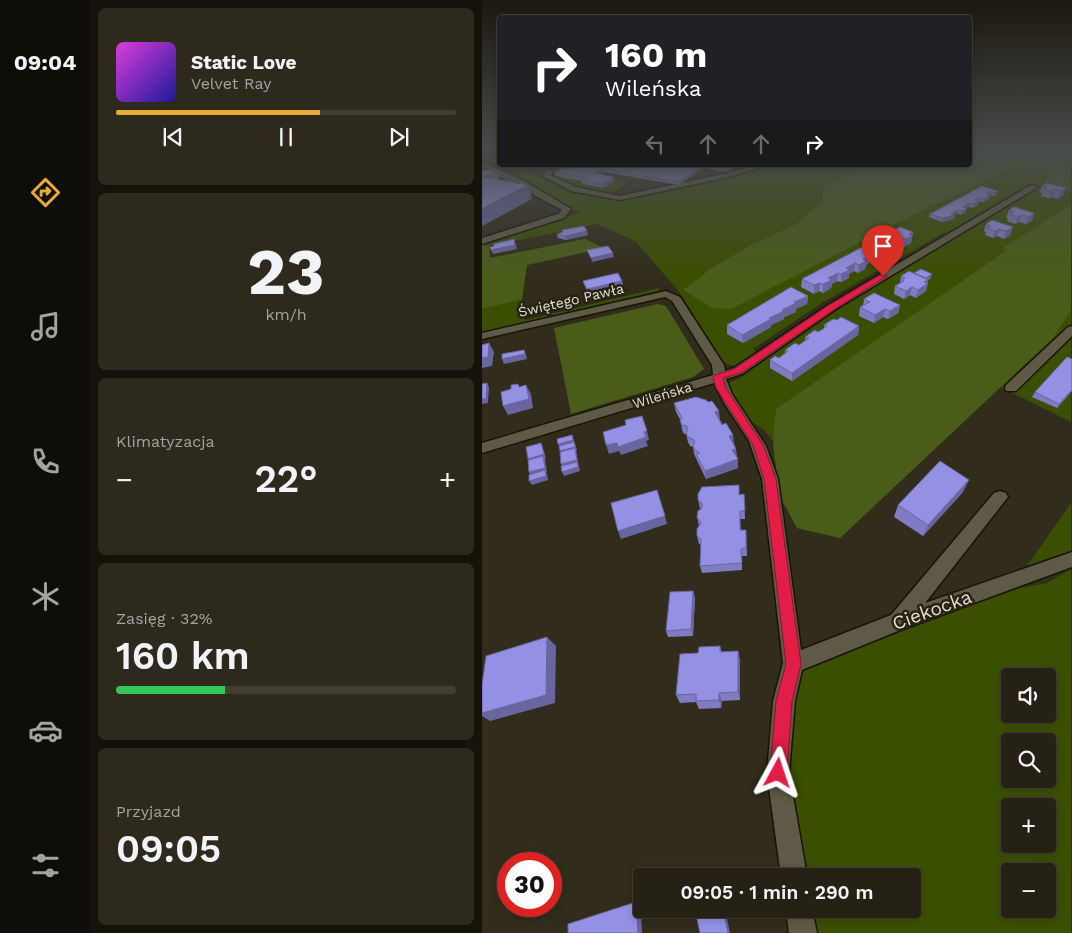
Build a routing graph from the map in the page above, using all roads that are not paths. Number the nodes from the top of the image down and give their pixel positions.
1 (536, 192) edge
2 (585, 192) edge
3 (652, 192) edge
4 (1026, 192) edge
5 (482, 241) edge
6 (1072, 329) edge
7 (482, 336) edge
8 (718, 377) junction
9 (1012, 388) dead end
10 (482, 448) edge
11 (1000, 497) dead end
12 (1072, 559) edge
13 (898, 622) junction
14 (793, 664) junction
15 (793, 868) edge
16 (800, 918) edge
17 (802, 933) edge

1 - 5 street
2 - 3 street
4 - 8 street, Wileńska
6 - 9 street
7 - 8 street, Świętego Pawła
8 - 10 street, Wileńska
8 - 14 street
11 - 13 street
12 - 13 street, Ciekocka
13 - 14 street, Ciekocka
14 - 15 street
16 - 17 street

